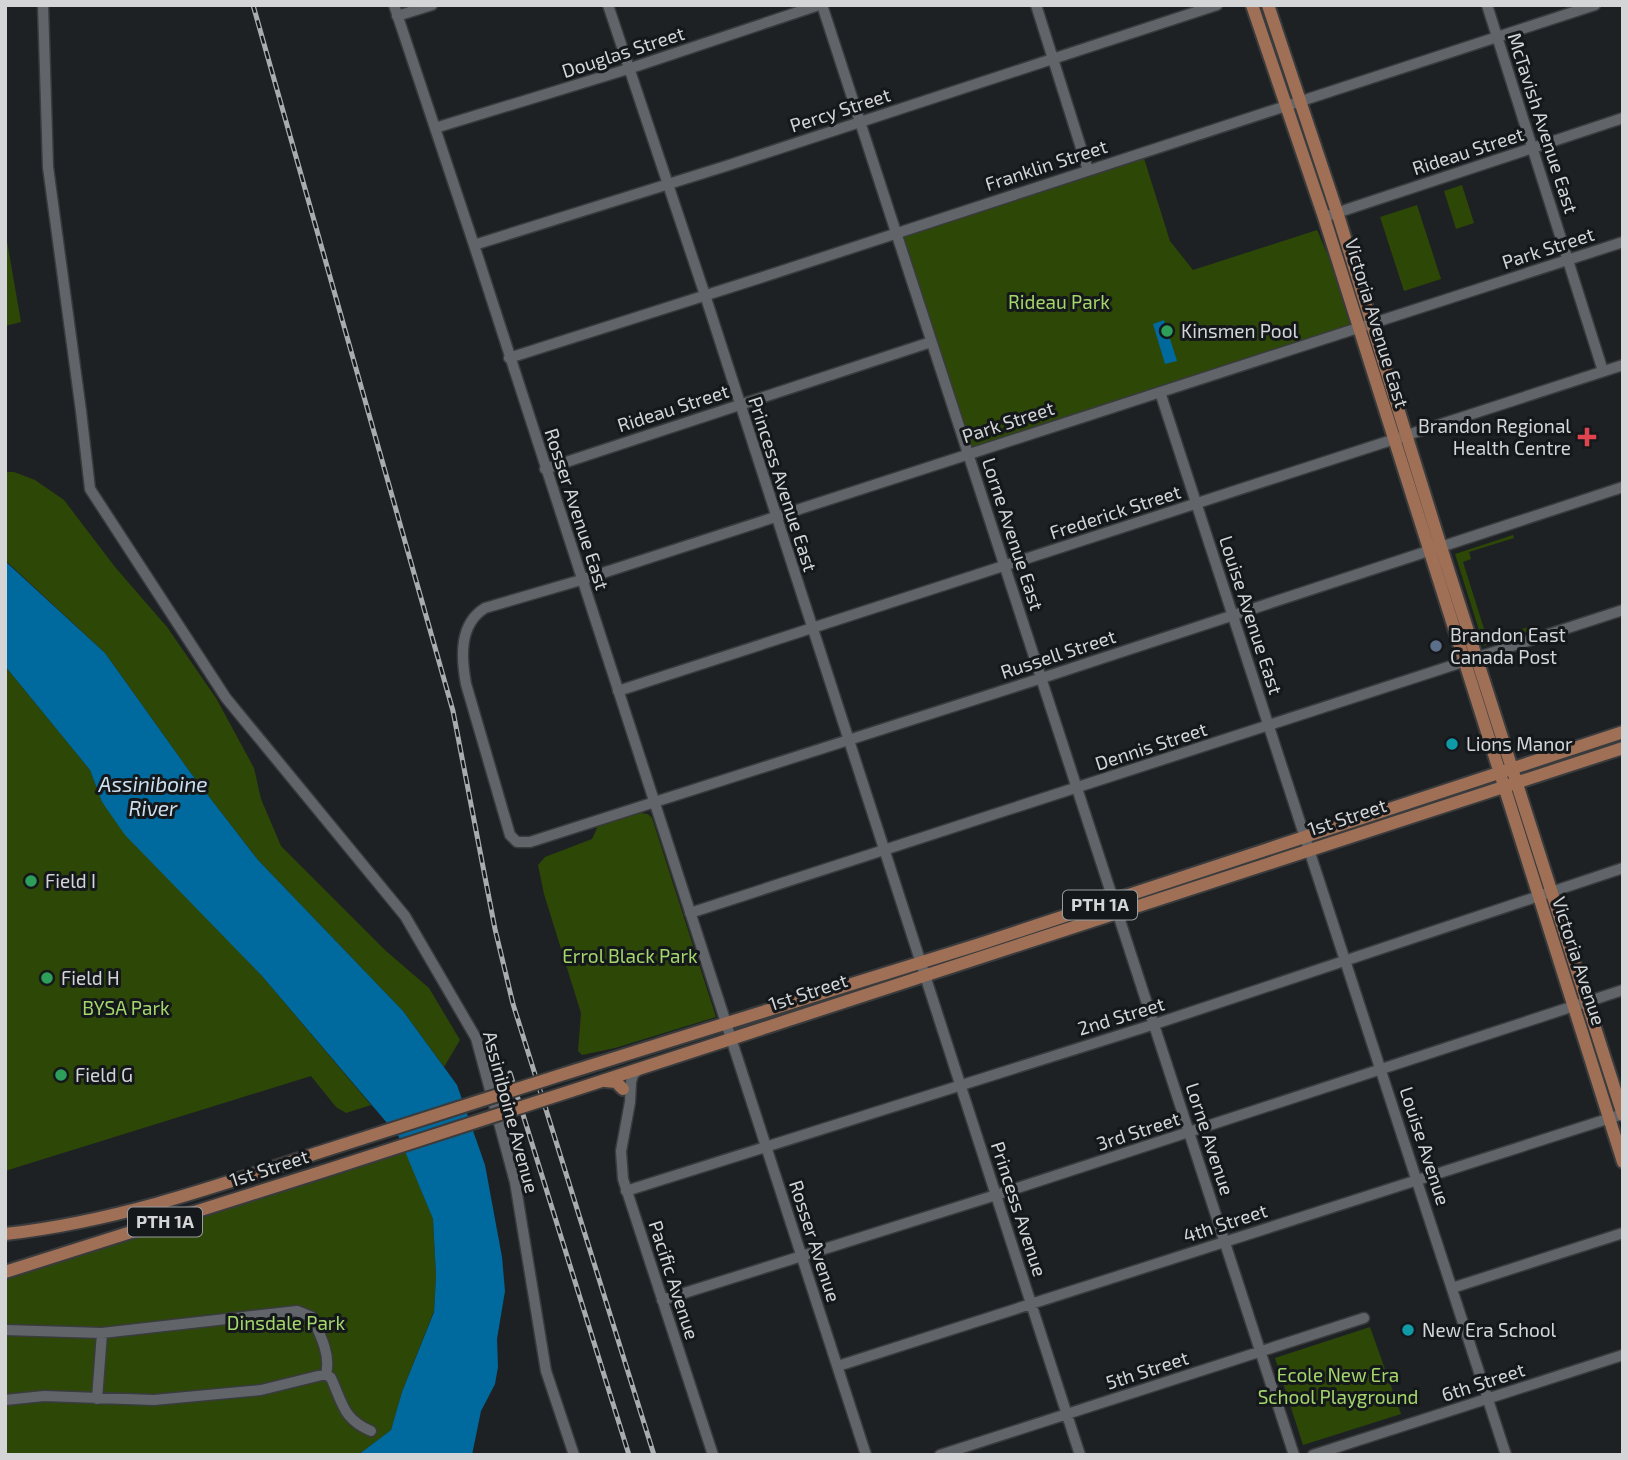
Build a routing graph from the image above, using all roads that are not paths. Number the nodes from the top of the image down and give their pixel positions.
1 (43, 5) edge
2 (394, 5) edge
3 (432, 5) edge
4 (608, 5) edge
5 (820, 5) edge
6 (1035, 5) edge
7 (1217, 5) edge
8 (1252, 5) edge
9 (1268, 5) edge
10 (1487, 5) edge
11 (1595, 5) edge
12 (397, 16) junction
13 (1497, 37) junction
14 (1053, 59) junction
15 (628, 69) junction
16 (1301, 101) junction
17 (1285, 105) junction
18 (1623, 118) edge
19 (860, 122) junction
20 (435, 128) junction
21 (1532, 148) junction
22 (1088, 170) junction
23 (668, 183) junction
24 (1337, 212) junction
25 (1324, 217) junction
26 (896, 233) junction
27 (1623, 242) edge
28 (474, 245) junction
29 (1568, 260) junction
30 (705, 295) junction
31 (1372, 322) junction
32 (1359, 327) junction
33 (931, 342) junction
34 (509, 358) junction
35 (1623, 365) edge
36 (1603, 371) junction
37 (1160, 392) junction
38 (739, 405) junction
39 (1399, 437) junction
40 (968, 454) junction
41 (545, 469) junction
42 (1623, 487) edge
43 (1197, 503) junction
44 (776, 517) junction
45 (1435, 550) junction
46 (1005, 566) junction
47 (581, 580) junction
48 (1623, 610) edge
49 (1233, 615) junction
50 (812, 628) junction
51 (1478, 658) junction
52 (1464, 662) junction
53 (1042, 678) junction
54 (618, 691) junction
55 (1268, 726) junction
56 (1623, 732) edge
57 (848, 740) junction
58 (1623, 748) edge
59 (1513, 768) junction
60 (1499, 773) junction
61 (1517, 782) junction
62 (1503, 787) junction
63 (1078, 788) junction
64 (655, 803) junction
65 (508, 830) joint
66 (1306, 835) junction
67 (1310, 849) junction
68 (885, 851) junction
69 (1623, 868) edge
70 (1552, 891) junction
71 (1538, 895) junction
72 (1115, 900) junction
73 (690, 913) junction
74 (1119, 914) junction
75 (920, 961) junction
76 (1346, 962) junction
77 (924, 974) junction
78 (1623, 990) edge
79 (1586, 1002) junction
80 (1573, 1007) junction
81 (726, 1024) junction
82 (1155, 1024) junction
83 (685, 1037) junction
84 (731, 1038) junction
85 (645, 1066) junction
86 (1381, 1069) junction
87 (620, 1074) junction
88 (597, 1082) junction
89 (960, 1084) junction
90 (624, 1090) junction
91 (628, 1114) junction
92 (1623, 1114) edge
93 (1608, 1118) junction
94 (1190, 1132) junction
95 (766, 1146) junction
96 (1623, 1161) edge
97 (1417, 1179) junction
98 (626, 1191) junction
99 (996, 1195) junction
100 (1623, 1233) edge
101 (5, 1234) edge
102 (1225, 1241) junction
103 (802, 1256) junction
104 (5, 1272) edge
105 (1452, 1288) junction
106 (662, 1300) junction
107 (1031, 1305) junction
108 (1364, 1318) dead end
109 (5, 1330) edge
110 (102, 1333) junction
111 (1261, 1352) junction
112 (1623, 1355) edge
113 (838, 1366) junction
114 (326, 1374) junction
115 (97, 1399) junction
116 (1489, 1399) junction
117 (5, 1400) edge
118 (1067, 1414) junction
119 (372, 1431) dead end
120 (573, 1455) edge
121 (713, 1455) edge
122 (866, 1455) edge
123 (940, 1455) edge
124 (1080, 1455) edge
125 (1294, 1455) edge
126 (1313, 1455) edge
127 (1506, 1455) edge

1 - 120 street, Assiniboine Avenue
2 - 12 street, Rosser Avenue East
3 - 12 street
4 - 15 street, Princess Avenue East
5 - 15 street, Douglas Street
5 - 19 street, Lorne Avenue East
6 - 14 street
7 - 14 street, Percy Street
8 - 17 main road, Victoria Avenue East
9 - 16 main road, Victoria Avenue East
10 - 13 street, McTavish Avenue East
11 - 13 street, Franklin Street
12 - 20 street, Rosser Avenue East
13 - 16 street, Franklin Street
13 - 21 street, McTavish Avenue East
14 - 19 street, Percy Street
14 - 22 street
15 - 20 street, Douglas Street
15 - 23 street, Princess Avenue East
16 - 17 street, Franklin Street
16 - 24 main road, Victoria Avenue East
17 - 22 street, Franklin Street
17 - 25 main road, Victoria Avenue East
18 - 21 street, Rideau Street
19 - 23 street, Percy Street
19 - 26 street, Lorne Avenue East
20 - 28 street, Rosser Avenue East
21 - 24 street, Rideau Street
21 - 29 street, McTavish Avenue East
22 - 26 street, Franklin Street
23 - 28 street, Percy Street
23 - 30 street, Princess Avenue East
24 - 25 street, Rideau Street
24 - 31 main road, Victoria Avenue East
25 - 32 main road, Victoria Avenue East
26 - 30 street, Franklin Street
26 - 33 street, Lorne Avenue East
27 - 29 street, Park Street
28 - 34 street, Rosser Avenue East
29 - 31 street, Park Street
29 - 36 street, McTavish Avenue East
30 - 34 street, Franklin Street
30 - 38 street, Princess Avenue East
31 - 32 street, Park Street
31 - 39 main road, Victoria Avenue East
32 - 37 street, Park Street
32 - 39 main road, Victoria Avenue East
33 - 38 street, Rideau Street
33 - 40 street, Lorne Avenue East
34 - 41 street, Rosser Avenue East
35 - 36 street, Frederick Street
36 - 39 street, Frederick Street
37 - 40 street, Park Street
37 - 43 street, Louise Avenue East
38 - 41 street, Rideau Street
38 - 44 street, Princess Avenue East
39 - 43 street, Frederick Street
39 - 45 main road, Victoria Avenue East
40 - 44 street, Park Street
40 - 46 street, Lorne Avenue East
41 - 47 street, Rosser Avenue East
42 - 45 street, Russell Street
43 - 46 street, Frederick Street
43 - 49 street, Louise Avenue East
44 - 47 street, Park Street
44 - 50 street, Princess Avenue East
45 - 49 street, Russell Street
45 - 51 main road, Victoria Avenue East
45 - 52 main road, Victoria Avenue East
46 - 50 street, Frederick Street
46 - 53 street, Lorne Avenue East
47 - 54 street, Rosser Avenue East
47 - 65 street, Park Street
48 - 51 street, Dennis Street
49 - 53 street, Russell Street
49 - 55 street, Louise Avenue East
50 - 54 street, Frederick Street
50 - 57 street, Princess Avenue East
51 - 52 street, Dennis Street
51 - 59 main road, Victoria Avenue East
52 - 55 street, Dennis Street
52 - 60 main road, Victoria Avenue East
53 - 57 street, Russell Street
53 - 63 street, Lorne Avenue East
54 - 64 street, Rosser Avenue East
55 - 63 street, Dennis Street
55 - 66 street, Louise Avenue East
56 - 59 main road, 1st Street
57 - 64 street, Russell Street
57 - 68 street, Princess Avenue East
58 - 61 main road, 1st Street
59 - 60 main road, 1st Street / PTH 1A
59 - 61 main road, Victoria Avenue
60 - 62 main road, Victoria Avenue
60 - 66 main road, 1st Street / PTH 1A
61 - 62 main road, 1st Street / PTH 1A
61 - 70 main road, Victoria Avenue
62 - 67 main road, 1st Street / PTH 1A
62 - 71 main road, Victoria Avenue
63 - 68 street, Dennis Street
63 - 72 street, Lorne Avenue East
64 - 65 street, Russell Street
64 - 73 street, Rosser Avenue East
66 - 67 street, Louise Avenue East
66 - 72 main road, 1st Street / PTH 1A
67 - 74 main road, 1st Street / PTH 1A
67 - 76 street, Louise Avenue
68 - 73 street, Dennis Street
68 - 75 street, Princess Avenue East
69 - 70 street, 2nd Street
70 - 71 street, 2nd Street
70 - 79 main road, Victoria Avenue
71 - 76 street, 2nd Street
71 - 80 main road, Victoria Avenue
72 - 74 street, Lorne Avenue East
72 - 75 main road, 1st Street / PTH 1A
73 - 81 street, Rosser Avenue East
74 - 77 main road, 1st Street / PTH 1A
74 - 82 street, Lorne Avenue
75 - 77 street, Princess Avenue East
75 - 81 main road, 1st Street / PTH 1A
76 - 82 street, 2nd Street
76 - 86 street, Louise Avenue
77 - 84 main road, 1st Street / PTH 1A
77 - 89 street, Princess Avenue
78 - 79 street, 3rd Street
79 - 80 street, 3rd Street
79 - 92 main road, Victoria Avenue
80 - 86 street, 3rd Street
80 - 93 main road, Victoria Avenue
81 - 83 main road, 1st Street / PTH 1A
81 - 84 street, Rosser Avenue East
82 - 89 street, 2nd Street
82 - 94 street, Lorne Avenue
83 - 87 main road
83 - 101 main road, 1st Street / PTH 1A, bridge
84 - 85 main road, 1st Street / PTH 1A
84 - 95 street, Rosser Avenue
85 - 87 main road, 1st Street / PTH 1A
85 - 91 street, Pacific Avenue
86 - 94 street, 3rd Street
86 - 97 street, Louise Avenue
87 - 88 main road, 1st Street / PTH 1A
87 - 90 street, Pacific Avenue
88 - 90 main road
88 - 104 main road, 1st Street / PTH 1A, bridge
89 - 95 street, 2nd Street
89 - 99 street, Princess Avenue
90 - 91 street, Pacific Avenue
91 - 98 street, Pacific Avenue
92 - 93 street, 4th Street
93 - 96 main road, Victoria Avenue
93 - 97 street, 4th Street
94 - 99 street, 3rd Street
94 - 102 street, Lorne Avenue
95 - 98 street, 2nd Street
95 - 103 street, Rosser Avenue
97 - 102 street, 4th Street
97 - 105 street, Louise Avenue
98 - 106 street, Pacific Avenue
99 - 103 street, 3rd Street
99 - 107 street, Princess Avenue
100 - 105 street
102 - 107 street, 4th Street
102 - 111 street, Lorne Avenue
103 - 106 street, 3rd Street
103 - 113 street, Rosser Avenue
105 - 116 street, Louise Avenue
106 - 121 street, Pacific Avenue
107 - 113 street, 4th Street
107 - 118 street, Princess Avenue
108 - 111 street, 5th Street
109 - 110 street
110 - 114 street
110 - 115 street
111 - 118 street, 5th Street
111 - 125 street, Lorne Avenue
112 - 116 street, 6th Street
113 - 122 street, Rosser Avenue
114 - 115 street
114 - 119 street
115 - 117 street
116 - 126 street, 6th Street
116 - 127 street, Louise Avenue
118 - 123 street, 5th Street
118 - 124 street, Princess Avenue

